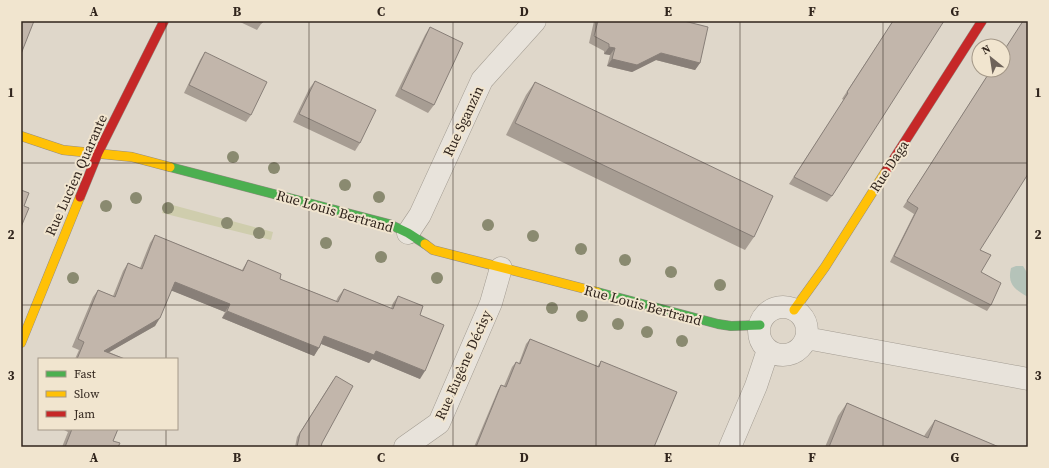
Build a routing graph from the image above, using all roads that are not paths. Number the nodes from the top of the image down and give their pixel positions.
1 (164, 21) edge
2 (535, 21) edge
3 (982, 21) edge
4 (21, 136) edge
5 (98, 153) junction
6 (408, 233) junction
7 (501, 268) junction
8 (794, 310) junction
9 (760, 325) junction
10 (806, 338) junction
11 (21, 343) edge
12 (768, 350) junction
13 (1028, 378) edge
14 (405, 447) edge
15 (730, 447) edge

1 - 5 street, Rue Lucien Quarante
2 - 6 street, Rue Sganzin
3 - 8 street, Rue Daga
4 - 5 street, Rue Louis Bertrand
5 - 6 street, Rue Louis Bertrand
5 - 11 street, Rue Lucien Quarante
6 - 7 street, Rue Louis Bertrand
7 - 9 street, Rue Louis Bertrand
7 - 14 street, Rue Eugène Décisy
8 - 9 street
8 - 10 street
9 - 12 street
10 - 12 street
10 - 13 street
12 - 15 street

